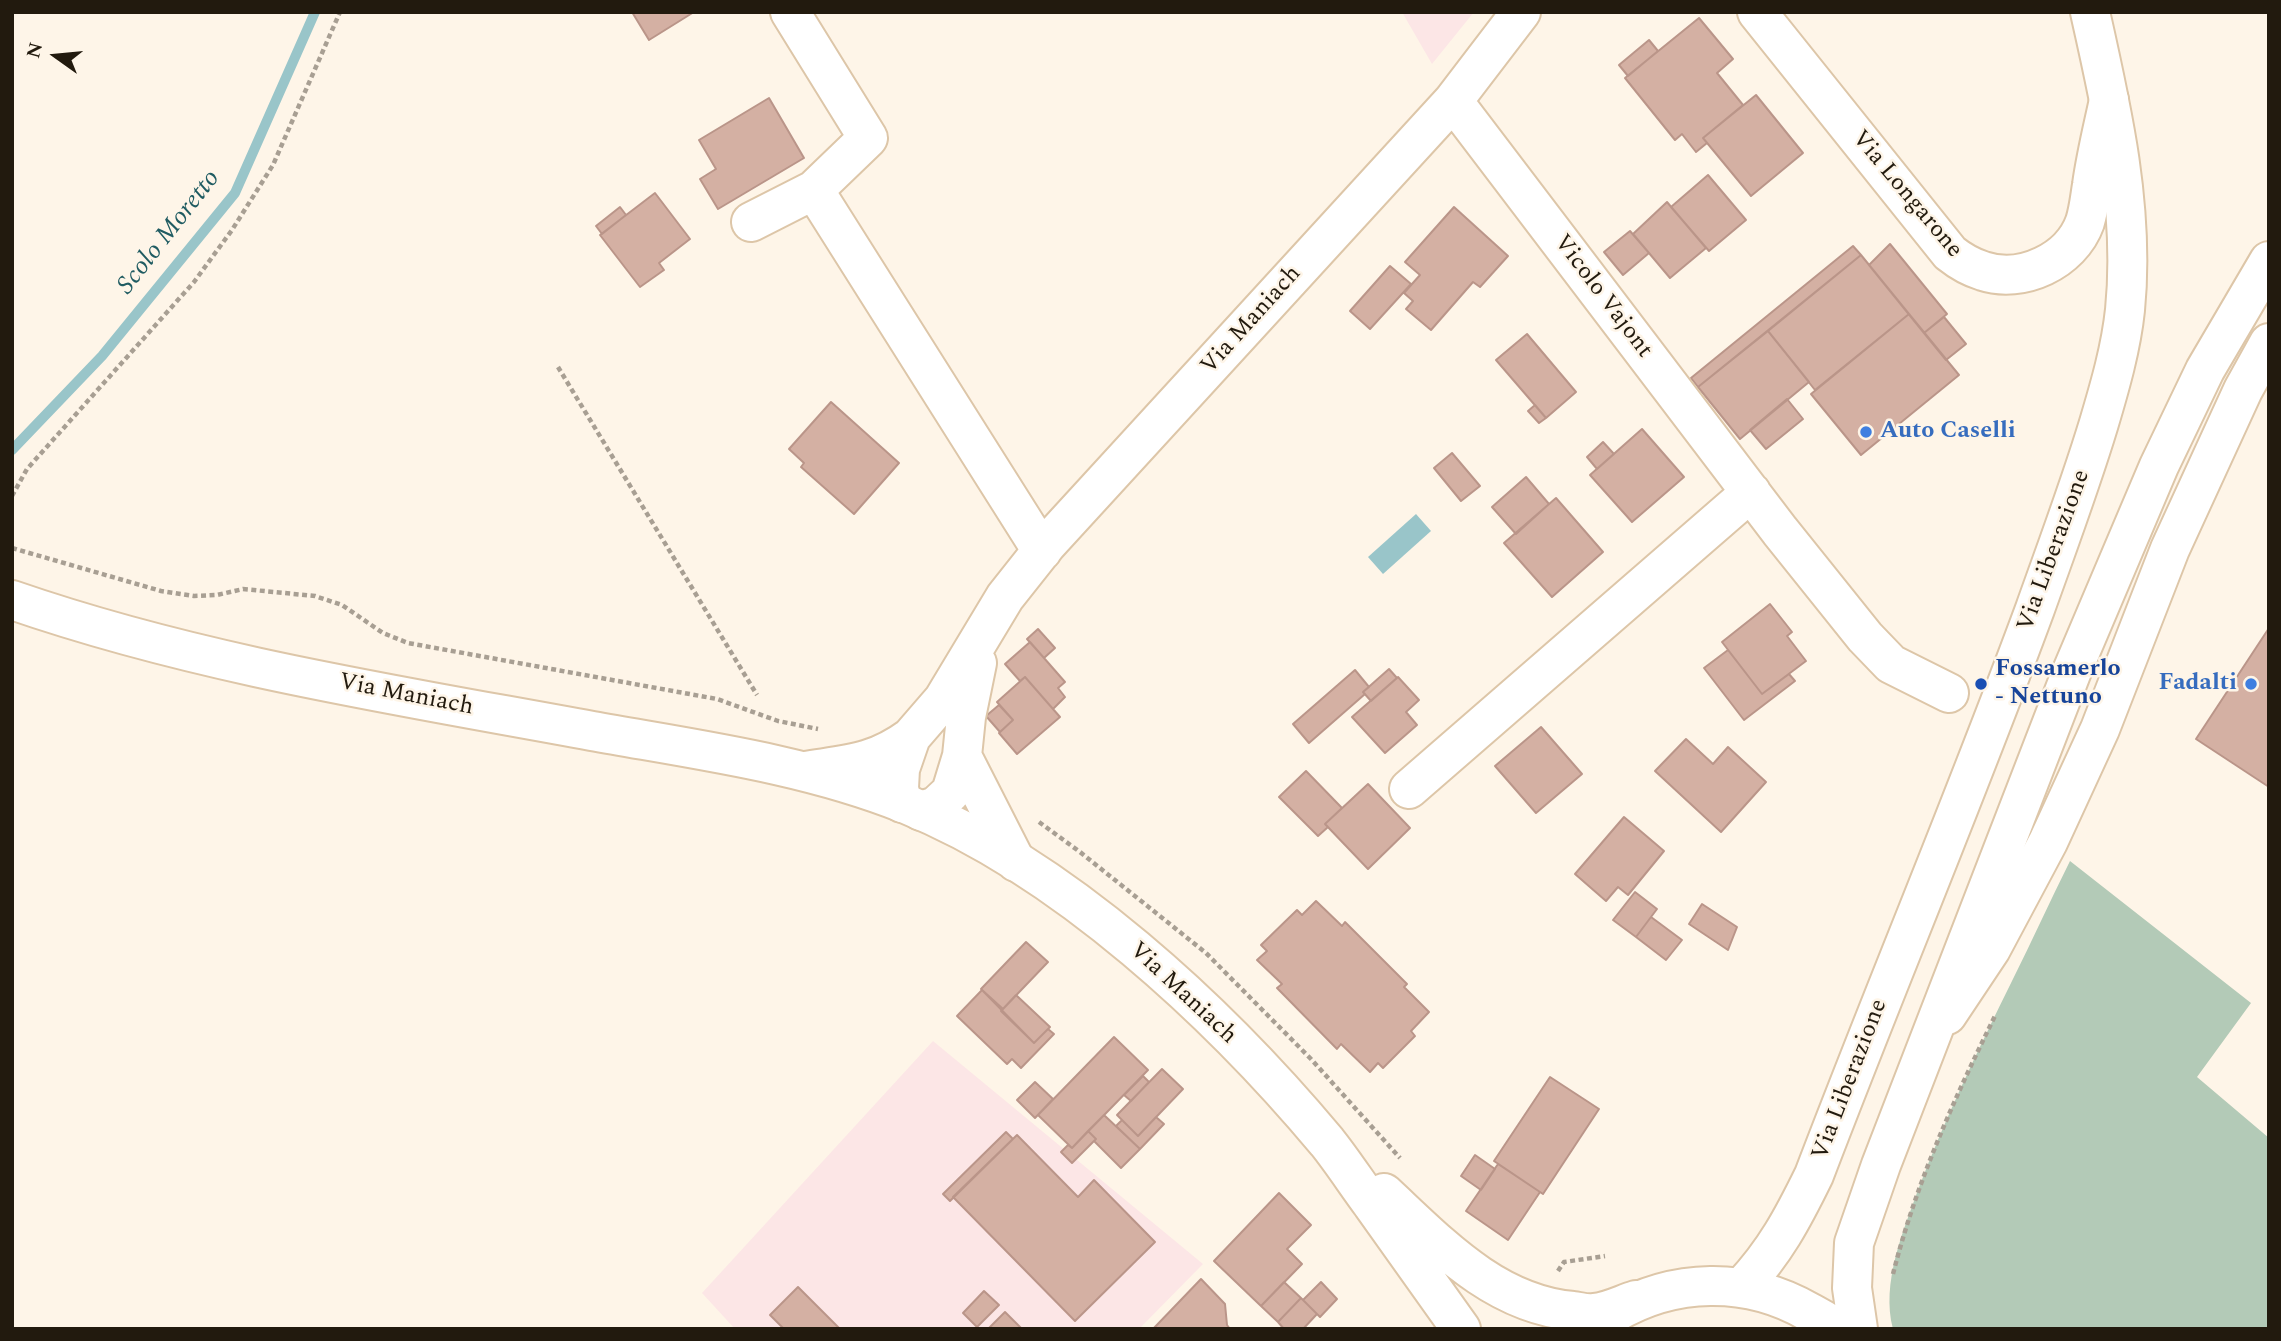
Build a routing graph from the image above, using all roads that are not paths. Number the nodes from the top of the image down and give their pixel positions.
1 (790, 12) edge
2 (1521, 12) edge
3 (1758, 12) edge
4 (2090, 12) edge
5 (2109, 97) junction
6 (1454, 101) junction
7 (814, 190) junction
8 (751, 222) dead end
9 (2269, 261) edge
10 (2269, 343) edge
11 (1751, 492) junction
12 (1042, 551) junction
13 (12, 600) edge
14 (985, 630) junction
15 (1948, 693) dead end
16 (911, 737) junction
17 (962, 756) junction
18 (805, 771) junction
19 (1409, 789) dead end
20 (912, 807) junction
21 (1016, 862) junction
22 (1929, 1043) junction
23 (1330, 1145) junction
24 (1742, 1287) junction
25 (1636, 1300) junction
26 (1461, 1329) edge
27 (1588, 1329) edge
28 (1836, 1329) edge
29 (1858, 1329) edge

1 - 7 main road
2 - 6 main road, Via Maniach
3 - 5 main road, Via Longarone
4 - 5 main road, Via Liberazione
5 - 24 main road, Via Liberazione
6 - 11 main road, Vicolo Vajont
6 - 12 main road, Via Maniach
7 - 8 main road
7 - 12 main road
9 - 22 main road
10 - 22 main road
11 - 15 main road, Vicolo Vajont
11 - 19 main road
12 - 14 main road, Via Maniach
13 - 18 main road, Via Maniach
14 - 16 main road, Via Maniach
14 - 17 main road, Via Maniach
16 - 18 main road, Via Maniach
16 - 20 main road, Via Maniach
17 - 20 main road, Via Maniach
17 - 21 main road, Via Maniach
18 - 20 main road, Via Maniach
20 - 21 main road, Via Maniach
21 - 23 main road, Via Maniach
22 - 29 main road
23 - 25 main road, Via Maniach
23 - 26 main road, Via Maniach
24 - 25 main road
24 - 28 main road
25 - 27 main road

